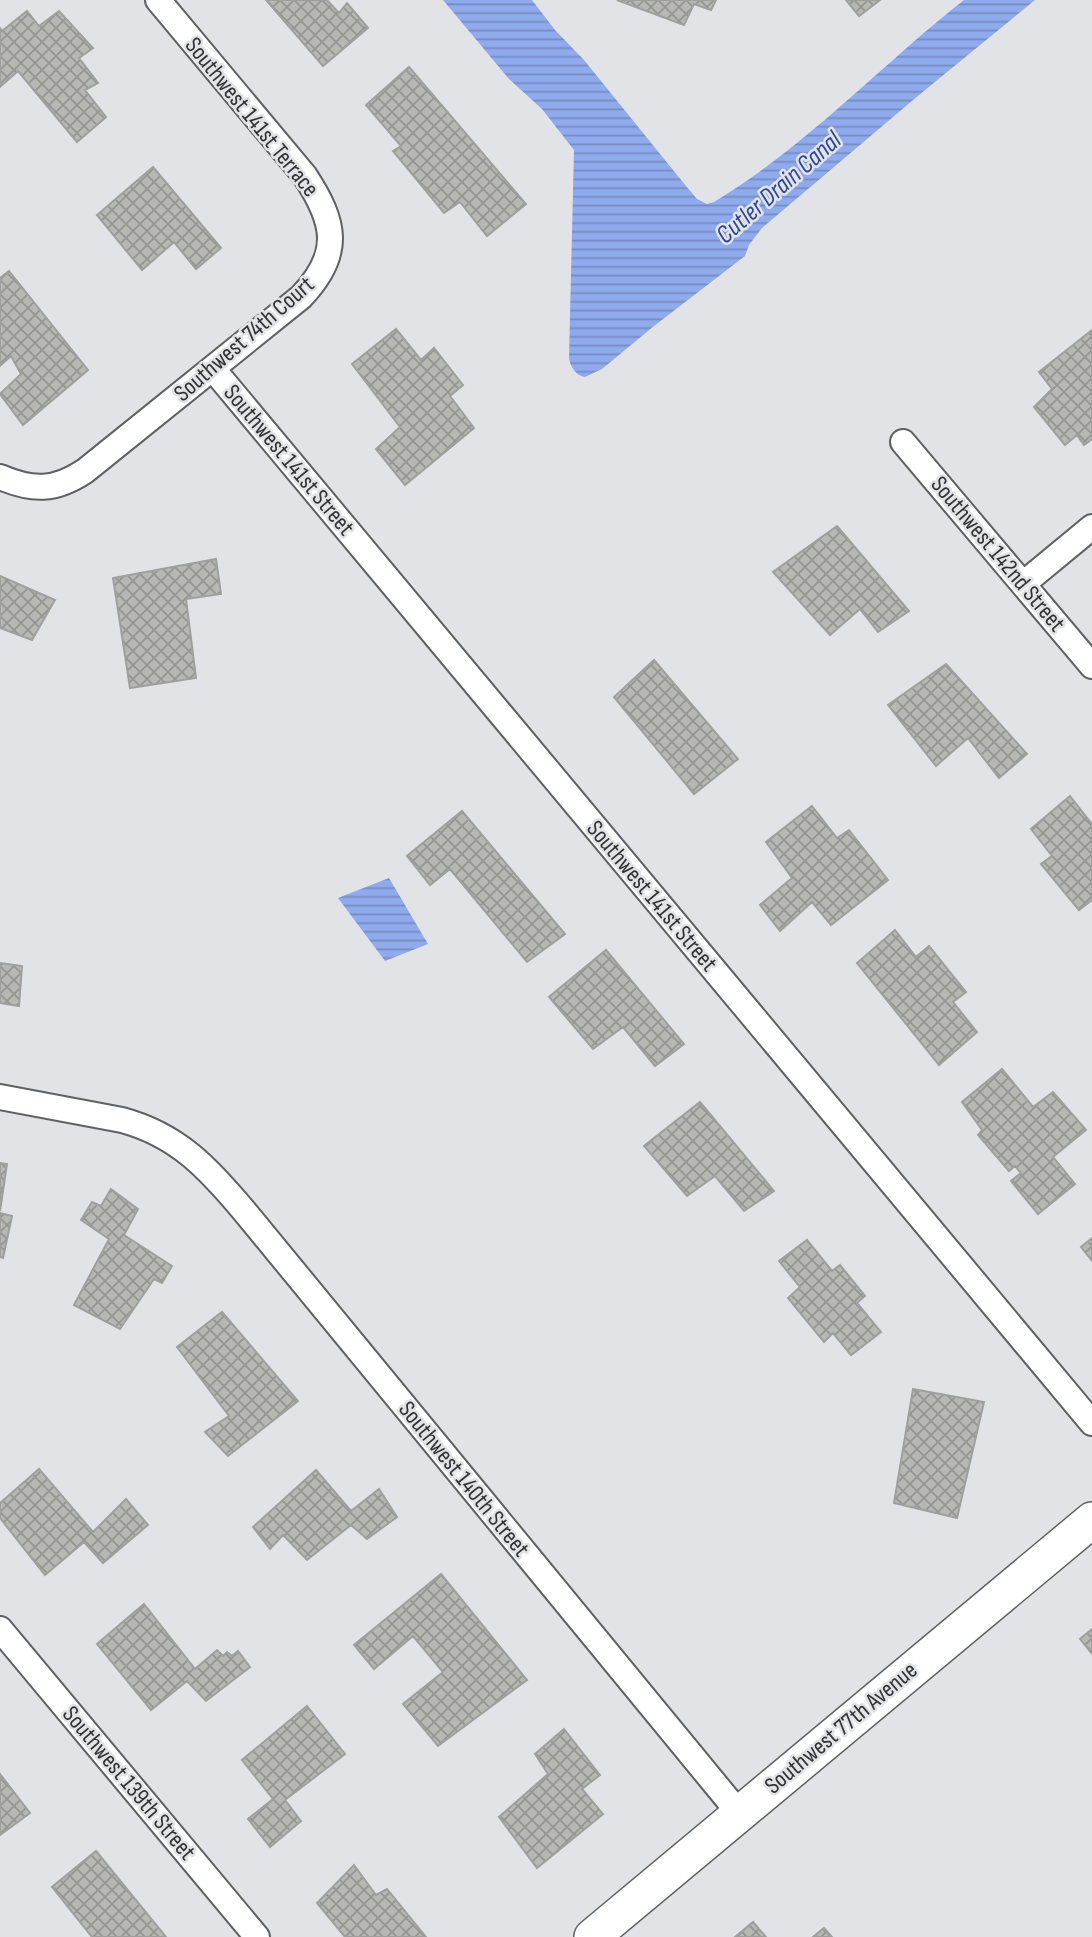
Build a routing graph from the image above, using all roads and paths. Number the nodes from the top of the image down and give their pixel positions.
1 (158, 0) edge
2 (331, 242) joint
3 (213, 369) junction
4 (903, 442) dead end
5 (0, 477) edge
6 (1092, 527) edge
7 (1023, 584) junction
8 (1092, 666) edge
9 (0, 1097) edge
10 (1092, 1423) edge
11 (1092, 1520) edge
12 (0, 1629) edge
13 (739, 1813) junction
14 (600, 1934) edge
15 (257, 1937) edge

1 - 2 street, Southwest 141st Terrace
2 - 3 street, Southwest 74th Court
3 - 5 street, Southwest 74th Court
3 - 10 street, Southwest 141st Street
4 - 7 street, Southwest 142nd Street
6 - 7 street
7 - 8 street, Southwest 142nd Street
9 - 13 street, Southwest 140th Street
11 - 13 street, Southwest 77th Avenue
12 - 15 street, Southwest 139th Street
13 - 14 street, Southwest 77th Avenue

